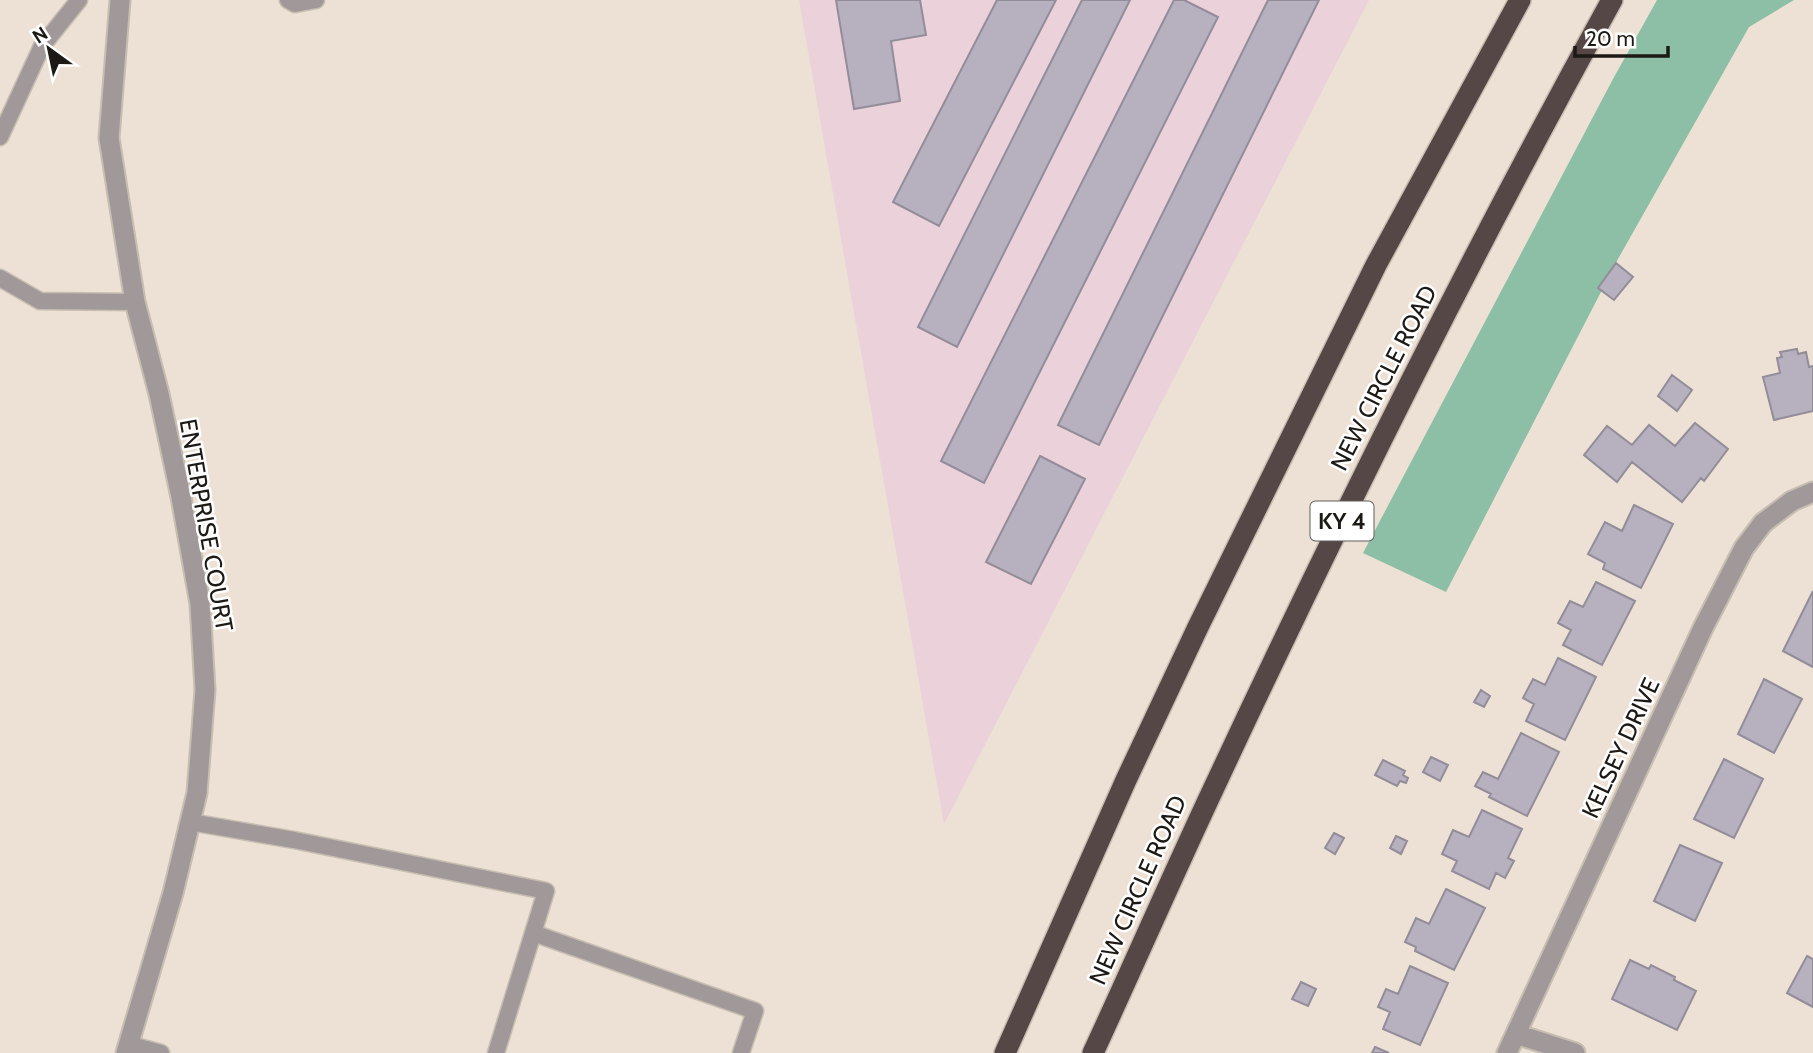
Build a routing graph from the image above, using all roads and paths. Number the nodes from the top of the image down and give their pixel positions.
1 (79, 0) edge
2 (120, 0) edge
3 (288, 0) edge
4 (316, 0) edge
5 (1520, 0) edge
6 (1612, 0) edge
7 (0, 137) edge
8 (0, 278) edge
9 (135, 302) junction
10 (1813, 492) edge
11 (190, 822) junction
12 (533, 933) junction
13 (1516, 1034) junction
14 (127, 1049) edge
15 (162, 1053) edge
16 (496, 1053) edge
17 (741, 1053) edge
18 (1005, 1053) edge
19 (1093, 1053) edge
20 (1507, 1053) edge
21 (1575, 1053) edge

1 - 7 lane
2 - 9 street, ENTERPRISE COURT
3 - 4 lane
5 - 18 highway
6 - 19 highway, NEW CIRCLE ROAD / KY 4
8 - 9 lane
9 - 11 street, ENTERPRISE COURT
10 - 13 street, KELSEY DRIVE
11 - 12 lane
11 - 14 street, ENTERPRISE COURT
12 - 16 lane
12 - 17 lane
13 - 20 street, KELSEY DRIVE
13 - 21 street
14 - 15 lane

